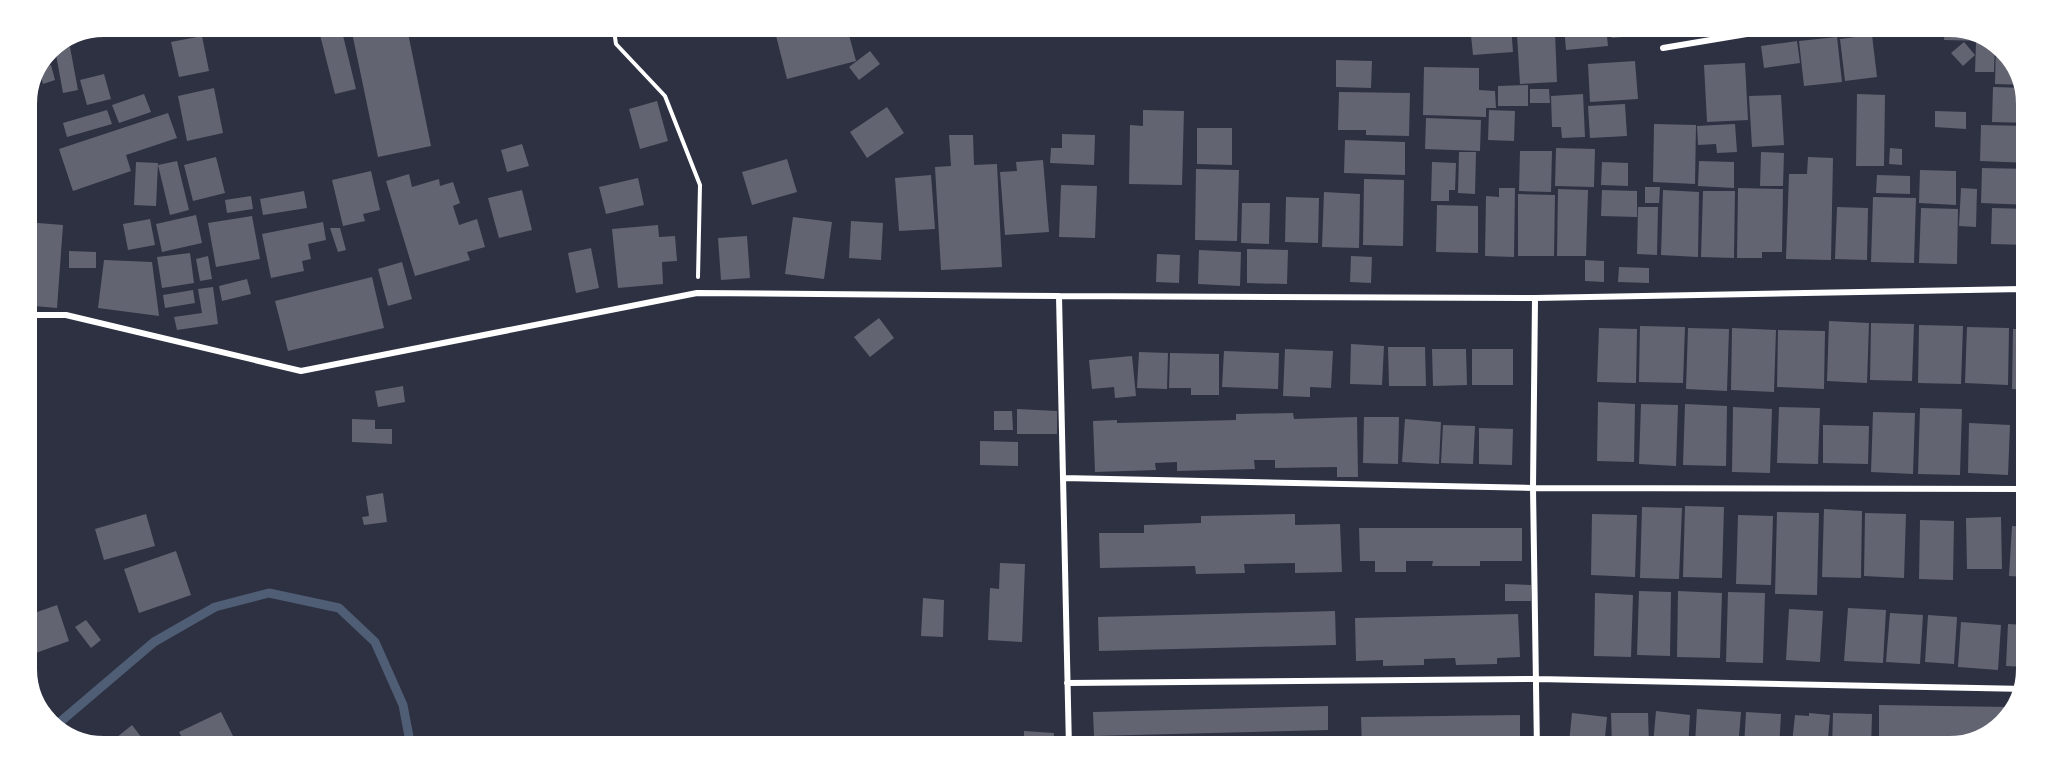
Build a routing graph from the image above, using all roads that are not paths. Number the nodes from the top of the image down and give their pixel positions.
1 (1757, 33) edge
2 (1663, 48) dead end
3 (2020, 289) edge
4 (1059, 297) junction
5 (1535, 298) junction
6 (33, 315) edge
7 (1063, 478) junction
8 (1533, 488) junction
9 (2020, 489) edge
10 (1536, 679) junction
11 (1067, 684) junction
12 (2017, 689) edge
13 (1069, 740) edge
14 (1538, 740) edge

1 - 2 street
3 - 5 street
4 - 5 street
4 - 6 street
4 - 7 street
5 - 8 street
7 - 8 street
7 - 11 street
8 - 9 street
8 - 10 street
10 - 11 street
10 - 12 street
10 - 14 street
11 - 13 street

